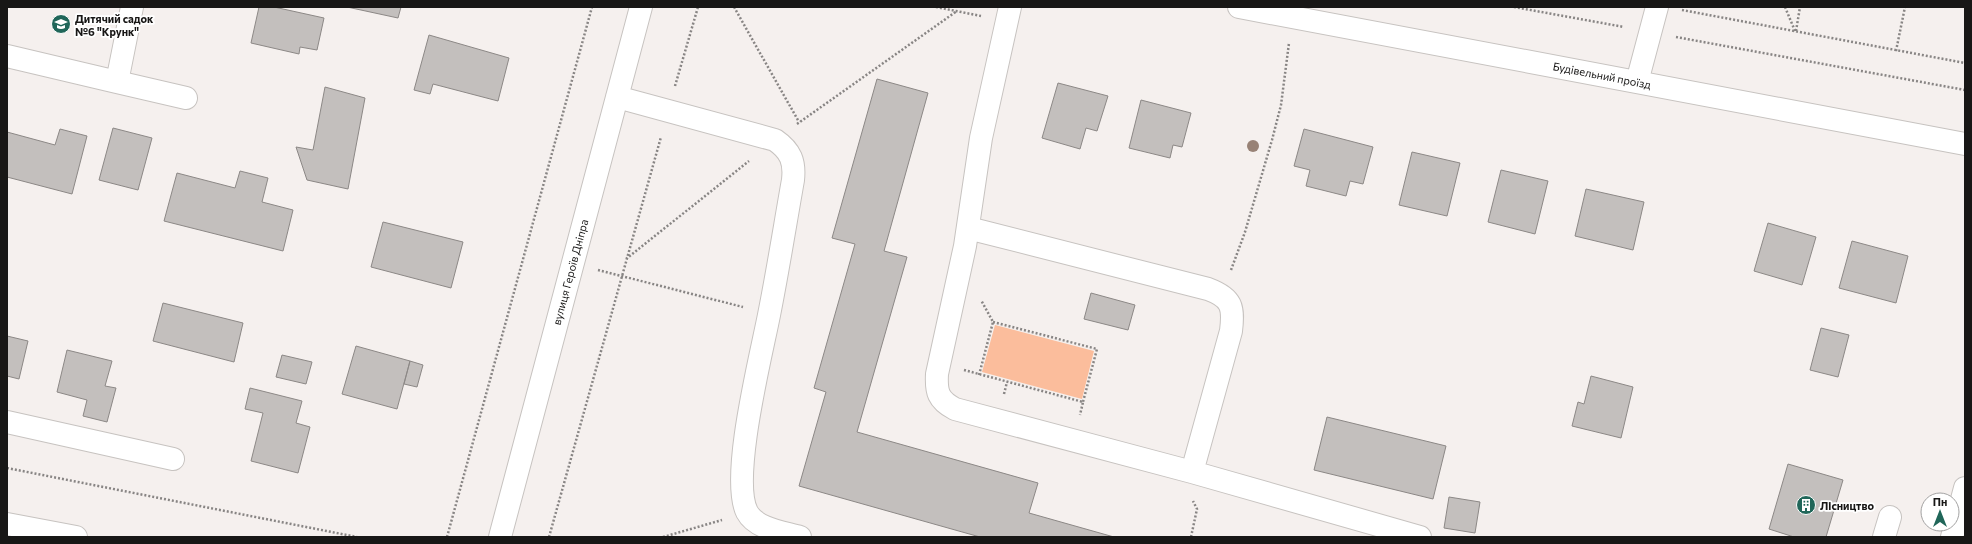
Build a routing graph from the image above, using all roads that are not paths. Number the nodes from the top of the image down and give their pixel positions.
1 (132, 7) edge
2 (641, 7) edge
3 (1239, 7) edge
4 (1657, 7) edge
5 (1009, 14) edge
6 (7, 56) edge
7 (117, 82) junction
8 (1637, 82) junction
9 (617, 97) junction
10 (186, 98) dead end
11 (1965, 144) edge
12 (968, 228) junction
13 (7, 422) edge
14 (173, 460) dead end
15 (1192, 472) junction
16 (1965, 488) edge
17 (7, 524) edge
18 (76, 537) edge
19 (500, 537) edge
20 (800, 537) edge
21 (1420, 537) edge
22 (1952, 537) edge

1 - 7 street
2 - 9 street, вулиця Героїв Дніпра
3 - 8 street, Будівельний проїзд
4 - 8 street
5 - 12 street
6 - 7 street
7 - 10 street
8 - 11 street, Будівельний проїзд
9 - 19 street, вулиця Героїв Дніпра
9 - 20 street
12 - 15 street
12 - 15 street
13 - 14 street
15 - 21 street
16 - 22 street
17 - 18 street

